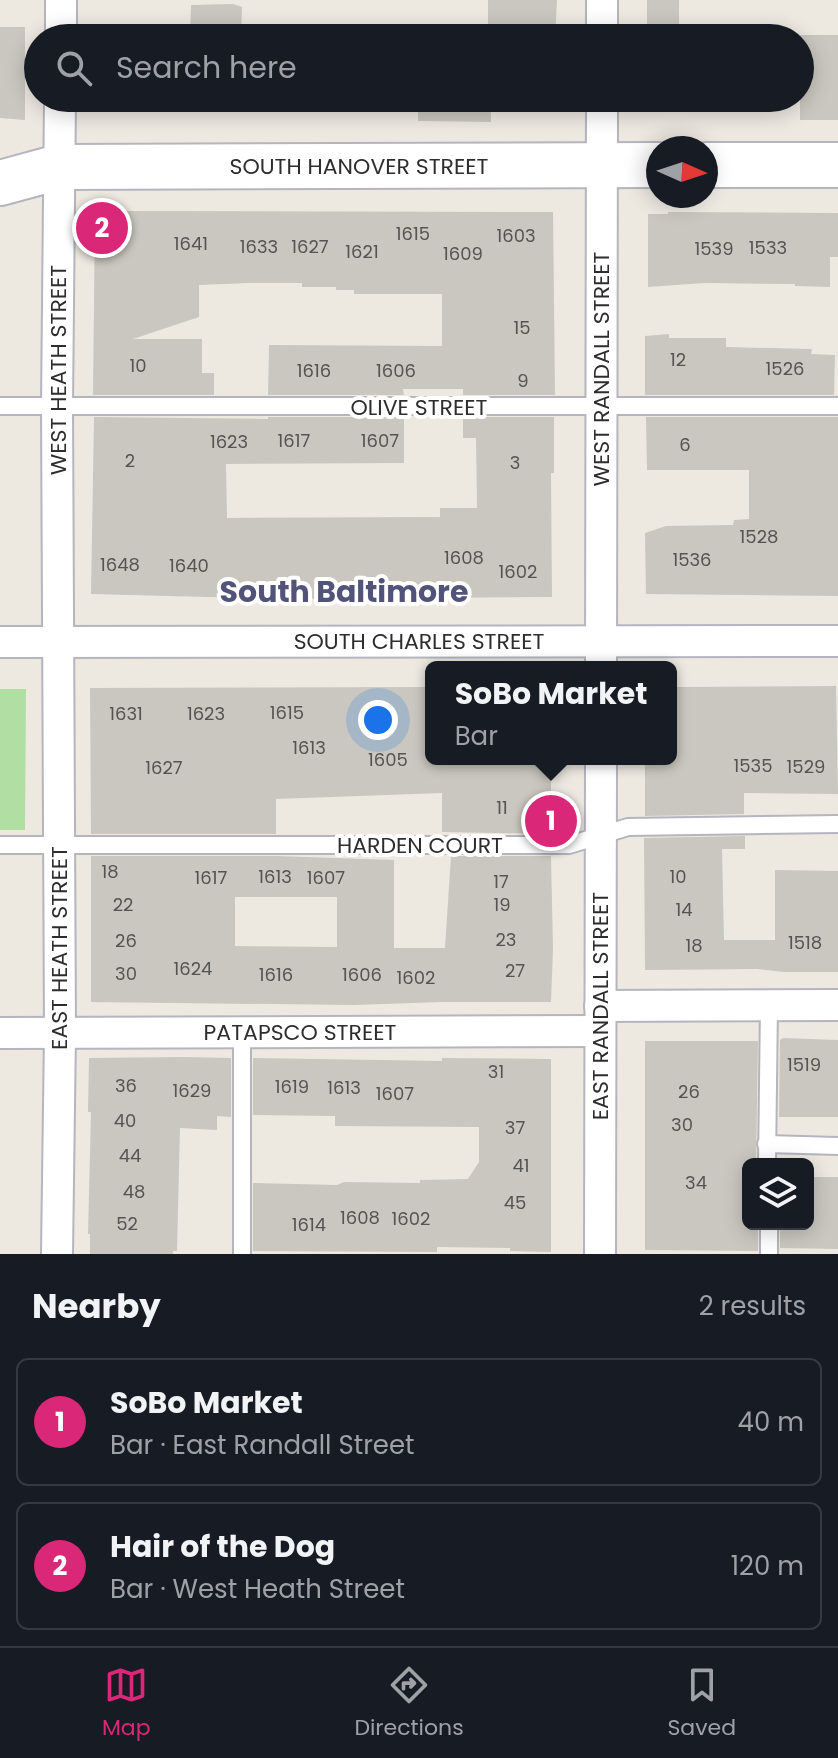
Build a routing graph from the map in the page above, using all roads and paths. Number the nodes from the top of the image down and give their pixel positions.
1 (61, 0) edge
2 (602, 0) edge
3 (61, 24) edge
4 (602, 24) edge
5 (60, 112) edge
6 (602, 112) edge
7 (0, 151) edge
8 (646, 165) edge
9 (718, 165) edge
10 (838, 165) edge
11 (602, 166) junction
12 (59, 167) junction
13 (0, 183) edge
14 (0, 406) edge
15 (57, 406) junction
16 (838, 406) edge
17 (601, 407) junction
18 (838, 641) edge
19 (0, 642) edge
20 (58, 642) junction
21 (601, 654) edge
22 (601, 765) edge
23 (838, 824) edge
24 (601, 835) junction
25 (0, 845) edge
26 (60, 845) junction
27 (769, 1005) junction
28 (838, 1005) edge
29 (600, 1019) junction
30 (60, 1032) junction
31 (242, 1032) junction
32 (0, 1033) edge
33 (766, 1144) junction
34 (838, 1146) edge
35 (767, 1158) edge
36 (769, 1230) edge
37 (57, 1254) edge
38 (242, 1254) edge
39 (600, 1254) edge
40 (769, 1254) edge

1 - 3 street
2 - 4 street
5 - 12 street, WEST HEATH STREET
6 - 11 street, WEST RANDALL STREET
7 - 12 main road, SOUTH HANOVER STREET
8 - 11 main road, SOUTH HANOVER STREET
9 - 10 main road
11 - 12 main road, SOUTH HANOVER STREET
11 - 17 street, WEST RANDALL STREET
12 - 13 main road, SOUTH HANOVER STREET
12 - 15 street, WEST HEATH STREET
14 - 15 lane, OLIVE STREET
15 - 17 lane, OLIVE STREET
15 - 20 street, WEST HEATH STREET
16 - 17 lane, OLIVE STREET
17 - 21 street, WEST RANDALL STREET
18 - 21 street, SOUTH CHARLES STREET
19 - 20 street, SOUTH CHARLES STREET
20 - 21 street, SOUTH CHARLES STREET
20 - 26 street, EAST HEATH STREET
22 - 24 street, EAST RANDALL STREET
23 - 24 lane, HARDEN COURT
24 - 26 lane, HARDEN COURT
24 - 29 street, EAST RANDALL STREET
25 - 26 lane, HARDEN COURT
26 - 30 street, EAST HEATH STREET
27 - 28 street, PATAPSCO STREET
27 - 29 street, PATAPSCO STREET
27 - 33 lane
29 - 31 street, PATAPSCO STREET
29 - 39 street, EAST RANDALL STREET
30 - 31 street, PATAPSCO STREET
30 - 32 street, PATAPSCO STREET
30 - 37 street, EAST HEATH STREET
31 - 38 lane
33 - 34 lane
33 - 35 lane
36 - 40 lane

